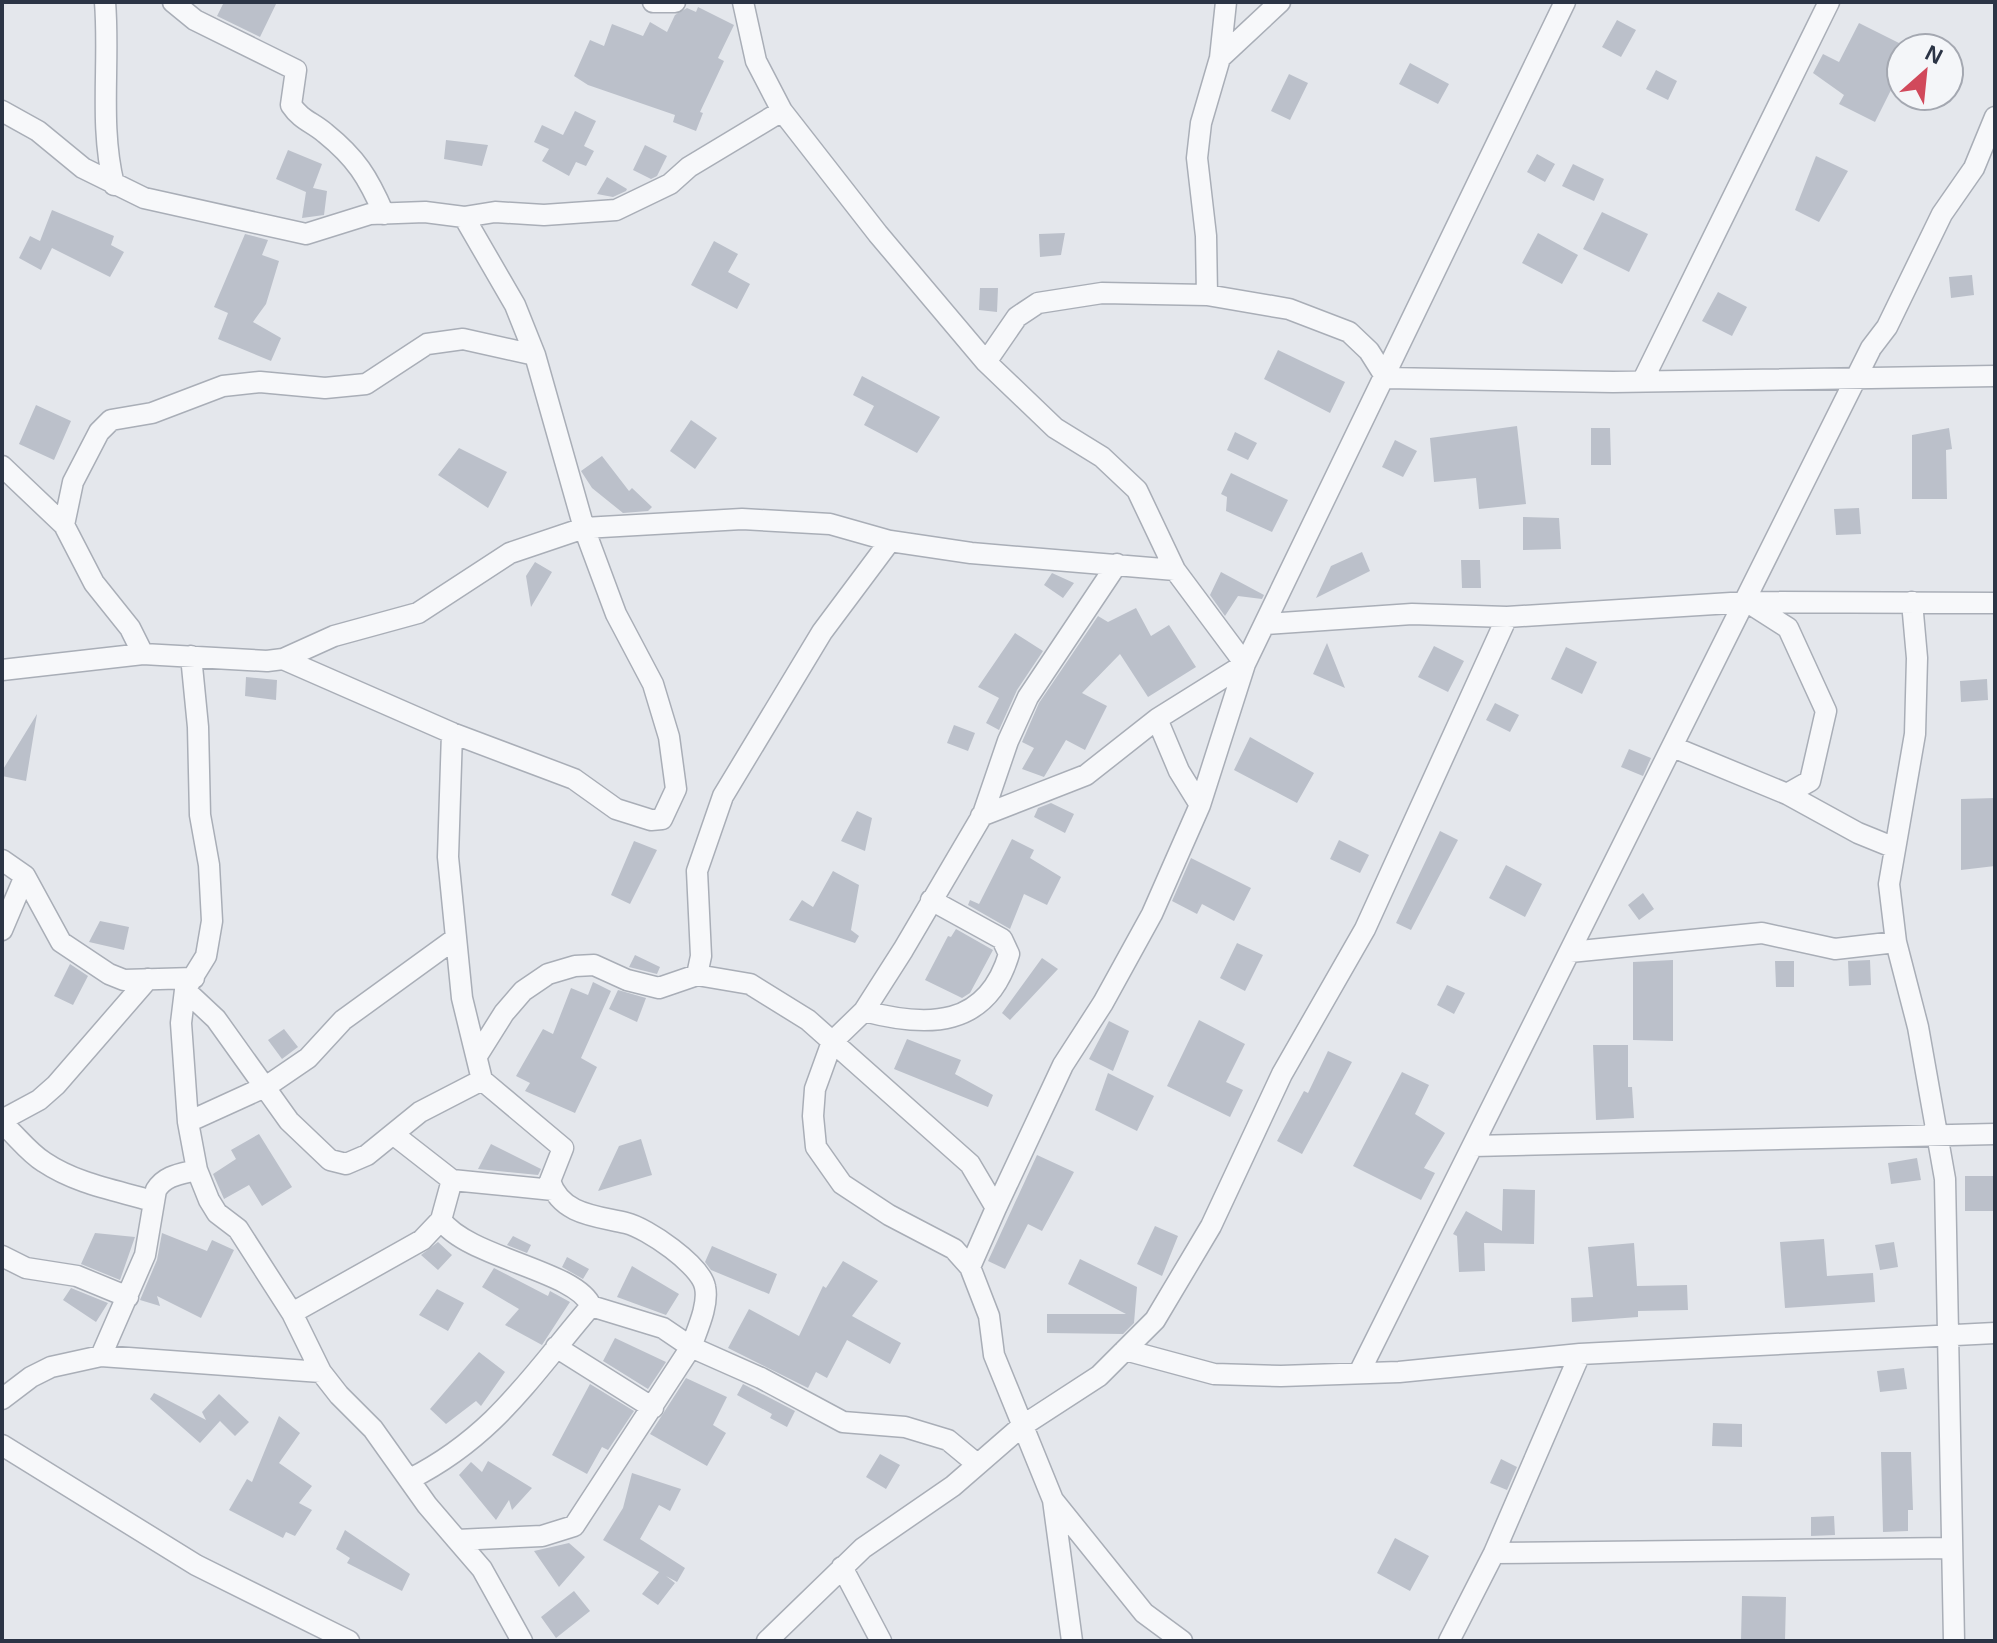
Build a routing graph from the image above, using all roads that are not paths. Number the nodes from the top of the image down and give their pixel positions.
1 (105, 2) edge
2 (173, 2) edge
3 (653, 2) edge
4 (675, 2) edge
5 (743, 2) edge
6 (1226, 2) edge
7 (1280, 2) edge
8 (1565, 2) edge
9 (1829, 2) edge
10 (1220, 58) junction
11 (2, 111) edge
12 (782, 111) junction
13 (1995, 117) edge
14 (1988, 151) edge
15 (114, 185) junction
16 (384, 214) junction
17 (464, 217) junction
18 (1207, 295) junction
19 (535, 355) junction
20 (986, 362) junction
21 (1995, 376) edge
22 (1858, 377) junction
23 (1386, 378) junction
24 (1643, 380) junction
25 (2, 466) edge
26 (64, 525) junction
27 (584, 528) junction
28 (890, 541) junction
29 (1117, 564) junction
30 (1175, 570) junction
31 (1747, 602) junction
32 (1912, 602) junction
33 (1995, 603) edge
34 (1507, 617) junction
35 (1266, 624) junction
36 (143, 654) junction
37 (191, 656) junction
38 (283, 659) junction
39 (1245, 664) junction
40 (2, 670) edge
41 (1157, 719) junction
42 (452, 733) junction
43 (1673, 747) junction
44 (1787, 794) junction
45 (1200, 805) junction
46 (981, 816) junction
47 (1895, 848) junction
48 (2, 860) edge
49 (25, 876) junction
50 (931, 900) junction
51 (2, 930) edge
52 (456, 938) junction
53 (1896, 942) junction
54 (1570, 952) junction
55 (697, 975) junction
56 (148, 979) junction
57 (190, 984) junction
58 (864, 1011) junction
59 (832, 1042) junction
60 (477, 1056) junction
61 (482, 1080) junction
62 (267, 1086) junction
63 (2, 1122) edge
64 (188, 1122) junction
65 (393, 1134) junction
66 (1995, 1134) edge
67 (1938, 1135) junction
68 (1473, 1146) junction
69 (197, 1170) junction
70 (452, 1180) junction
71 (553, 1190) junction
72 (152, 1201) junction
73 (996, 1208) junction
74 (441, 1220) junction
75 (2, 1256) edge
76 (970, 1267) junction
77 (128, 1297) junction
78 (591, 1306) junction
79 (292, 1313) junction
80 (1947, 1333) junction
81 (1995, 1333) edge
82 (556, 1347) junction
83 (691, 1347) junction
84 (1125, 1350) junction
85 (1580, 1354) junction
86 (101, 1356) junction
87 (321, 1372) junction
88 (1359, 1373) junction
89 (2, 1399) edge
90 (653, 1408) junction
91 (1022, 1426) junction
92 (2, 1445) edge
93 (977, 1464) junction
94 (410, 1479) junction
95 (1053, 1500) junction
96 (457, 1540) junction
97 (1952, 1548) junction
98 (1494, 1553) junction
99 (842, 1567) junction
100 (349, 1641) edge
101 (522, 1641) edge
102 (767, 1641) edge
103 (881, 1641) edge
104 (1072, 1641) edge
105 (1182, 1641) edge
106 (1449, 1641) edge
107 (1954, 1641) edge

1 - 15 street
2 - 16 street
3 - 4 street
5 - 12 street
6 - 10 street
7 - 10 street
8 - 23 street
9 - 24 street
10 - 18 street
11 - 15 street
12 - 17 street
12 - 20 street
13 - 14 street
14 - 22 street
15 - 16 street
16 - 17 street
17 - 19 street
18 - 20 street
18 - 23 street
19 - 26 street
19 - 27 street
20 - 30 street
21 - 22 street
22 - 24 street
22 - 31 street
23 - 24 street
23 - 35 street
25 - 26 street
26 - 36 street
27 - 28 street
27 - 38 street
27 - 42 street
28 - 29 street
28 - 55 street
29 - 30 street
29 - 46 street
30 - 39 street
31 - 32 street
31 - 34 street
31 - 43 street
31 - 44 street
32 - 33 street
32 - 47 street
34 - 35 street
34 - 84 street
35 - 39 street
36 - 37 street
36 - 40 street
37 - 38 street
37 - 57 street
38 - 42 street
39 - 41 street
39 - 45 street
41 - 45 street
41 - 46 street
42 - 52 street
43 - 44 street
43 - 54 street
44 - 47 street
45 - 73 street
46 - 50 street
47 - 53 street
48 - 49 street
49 - 51 street
49 - 56 street
50 - 58 street
50 - 58 street
52 - 60 street
52 - 62 street
53 - 54 street
53 - 67 street
54 - 68 street
55 - 59 street
55 - 60 street
56 - 57 street
56 - 63 street
57 - 62 street
57 - 64 street
58 - 59 street
59 - 73 street
59 - 76 street
60 - 61 street
61 - 65 street
61 - 71 street
62 - 64 street
62 - 65 street
63 - 72 street
64 - 69 street
65 - 70 street
66 - 67 street
67 - 68 street
67 - 80 street
68 - 88 street
69 - 72 street
69 - 79 street
70 - 71 street
70 - 74 street
71 - 83 street
72 - 77 street
73 - 76 street
74 - 78 street
74 - 79 street
75 - 77 street
76 - 91 street
77 - 86 street
78 - 82 street
78 - 83 street
79 - 87 street
80 - 81 street
80 - 85 street
80 - 97 street
82 - 90 street
82 - 94 street
83 - 90 street
83 - 93 street
84 - 88 street
84 - 91 street
85 - 88 street
85 - 98 street
86 - 87 street
86 - 89 street
87 - 94 street
90 - 96 street
91 - 93 street
91 - 95 street
92 - 100 street
93 - 99 street
94 - 96 street
95 - 104 street
95 - 105 street
96 - 101 street
97 - 98 street
97 - 107 street
98 - 106 street
99 - 102 street
99 - 103 street

